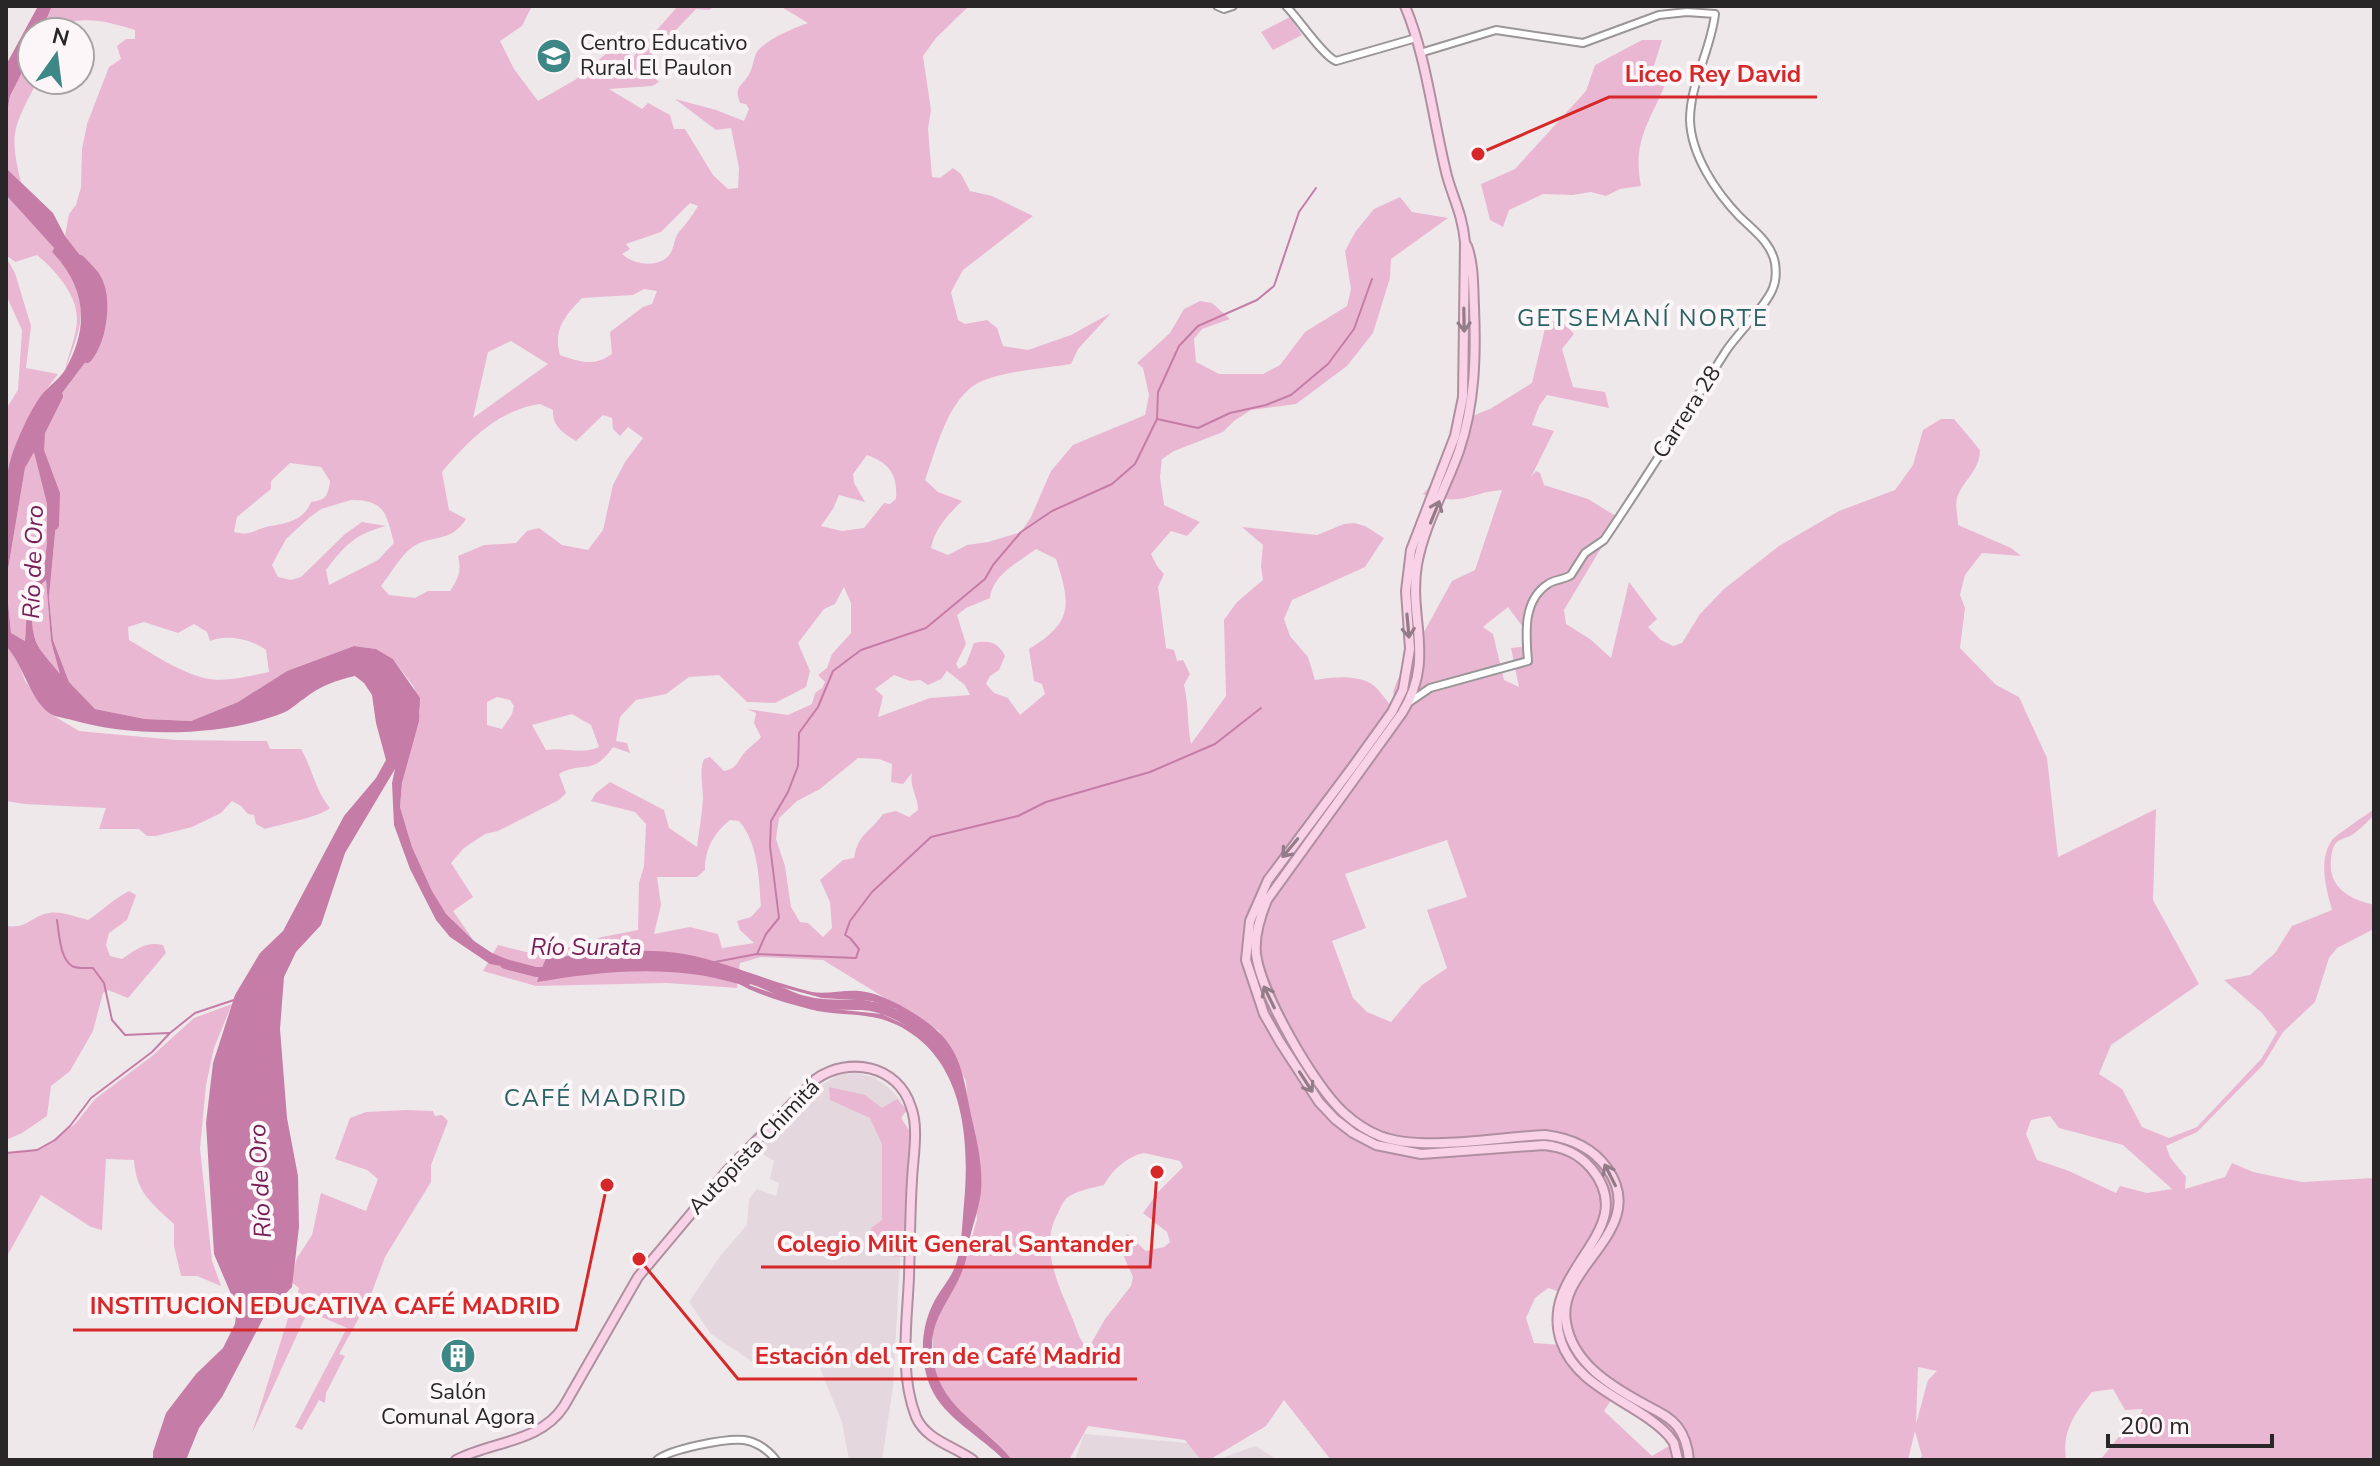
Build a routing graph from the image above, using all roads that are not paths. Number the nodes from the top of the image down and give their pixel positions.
1 (1217, 6) edge
2 (1233, 6) edge
3 (1286, 6) edge
4 (1405, 6) edge
5 (1416, 38) junction
6 (1419, 53) junction
7 (1465, 242) junction
8 (1416, 683) junction
9 (1430, 688) junction
10 (1408, 703) junction
11 (456, 1460) edge
12 (657, 1460) edge
13 (776, 1460) edge
14 (973, 1460) edge
15 (1678, 1460) edge
16 (1689, 1460) edge

1 - 2 street
3 - 5 street
4 - 5 highway
5 - 6 highway
6 - 7 highway
6 - 9 street, Carrera 28
8 -> 7 highway
7 -> 15 highway
8 - 9 street
8 - 10 highway
9 - 10 street
16 -> 10 highway
11 - 14 highway, Autopista Chimitá
12 - 13 street

